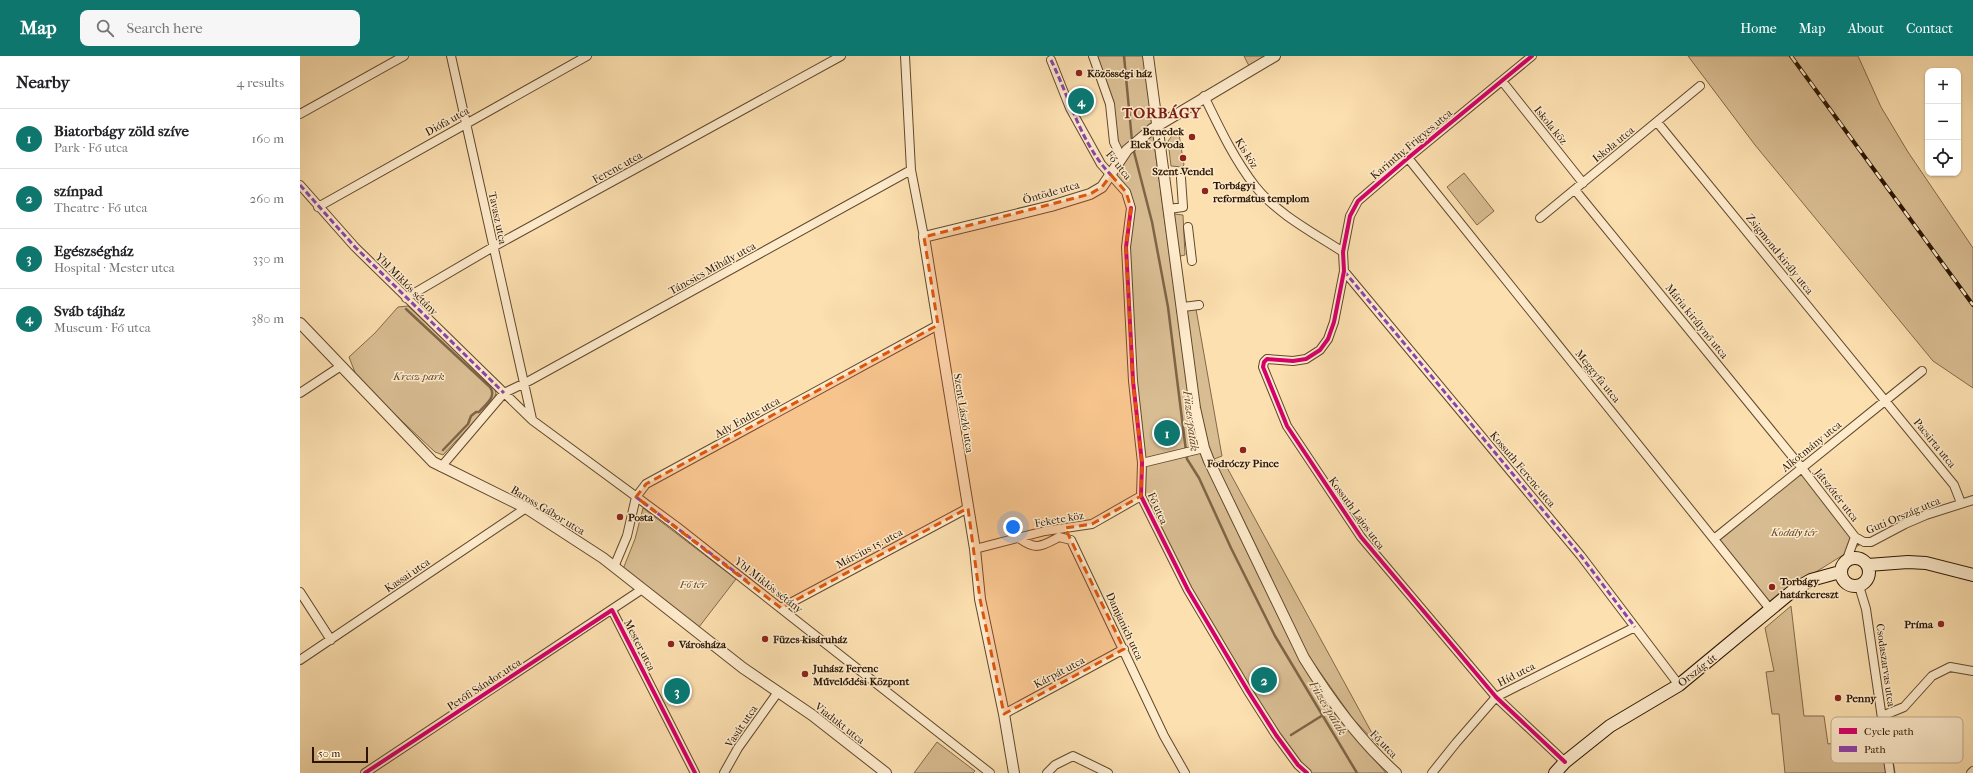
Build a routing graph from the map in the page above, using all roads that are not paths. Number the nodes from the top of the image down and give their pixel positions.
1 (404, 56) edge
2 (451, 56) edge
3 (587, 56) edge
4 (841, 56) edge
5 (905, 56) edge
6 (1093, 56) edge
7 (1148, 56) edge
8 (1275, 56) edge
9 (1532, 56) edge
10 (1051, 60) dead end
11 (1502, 81) junction
12 (1700, 86) dead end
13 (1204, 96) junction
14 (300, 114) edge
15 (1657, 122) junction
16 (466, 123) junction
17 (1157, 125) junction
18 (1124, 154) junction
19 (1408, 158) junction
20 (911, 170) junction
21 (1111, 175) junction
22 (1181, 178) dead end
23 (1583, 183) junction
24 (300, 185) edge
25 (1575, 190) junction
26 (318, 206) junction
27 (1169, 209) junction
28 (1540, 218) dead end
29 (1188, 227) dead end
30 (924, 237) junction
31 (493, 248) junction
32 (1342, 252) junction
33 (1192, 260) dead end
34 (1344, 271) junction
35 (406, 298) junction
36 (1199, 305) dead end
37 (1183, 307) junction
38 (300, 323) edge
39 (938, 325) junction
40 (341, 366) junction
41 (1922, 371) dead end
42 (523, 384) junction
43 (300, 393) edge
44 (504, 393) junction
45 (1886, 400) junction
46 (532, 420) junction
47 (1199, 449) junction
48 (1142, 464) junction
49 (441, 466) junction
50 (1801, 467) junction
51 (1141, 496) junction
52 (636, 497) junction
53 (1973, 500) edge
54 (1961, 503) junction
55 (526, 508) junction
56 (968, 508) junction
57 (1855, 536) junction
58 (1019, 538) junction
59 (1714, 539) junction
60 (1864, 542) joint
61 (975, 549) junction
62 (1847, 559) junction
63 (1868, 565) junction
64 (614, 567) junction
65 (1840, 572) junction
66 (1973, 575) edge
67 (1859, 586) junction
68 (641, 590) junction
69 (300, 592) edge
70 (781, 608) junction
71 (1770, 609) junction
72 (612, 610) junction
73 (1635, 627) junction
74 (331, 640) junction
75 (1124, 649) junction
76 (300, 660) edge
77 (1973, 671) edge
78 (1679, 685) junction
79 (778, 692) junction
80 (1496, 697) junction
81 (1004, 714) junction
82 (1882, 716) joint
83 (1565, 762) junction
84 (1889, 763) edge
85 (365, 773) edge
86 (695, 773) edge
87 (724, 773) edge
88 (886, 773) edge
89 (990, 773) edge
90 (1014, 773) edge
91 (1047, 773) edge
92 (1108, 773) edge
93 (1185, 773) edge
94 (1308, 773) edge
95 (1396, 773) edge
96 (1432, 773) edge
97 (1555, 773) edge
98 (1890, 773) edge

1 - 14 street
2 - 16 street, Tavasz utca
3 - 16 street, Diófa utca
4 - 31 street, Ferenc utca
5 - 20 street, Szent László utca
6 - 18 street
7 - 17 street, Fő utca
8 - 13 street, Öntöde utca
9 - 11 street, Karinthy Frigyes utca
10 - 21 street, Fő utca
11 - 19 street, Karinthy Frigyes utca
11 - 23 street, Iskola köz
12 - 15 street, Iskola utca
13 - 17 street, Öntöde utca
13 - 32 street, Kis köz
15 - 23 street, Iskola utca
15 - 45 street, Zsigmond király utca
16 - 26 street, Diófa utca
16 - 31 street, Tavasz utca
17 - 18 street, Öntöde utca
17 - 27 street, Fő utca
18 - 21 street, Öntöde utca
19 - 32 street, Karinthy Frigyes utca
19 - 59 street, Meggyfa utca
20 - 30 street, Szent László utca
20 - 42 street, Táncsics Mihály utca
21 - 30 street, Öntöde utca
21 - 48 street, Fő utca
22 - 27 street
23 - 25 street, Iskola utca
24 - 26 street, Ybl Miklós sétány
25 - 28 street, Iskola utca
25 - 50 street, Mária királynő utca
26 - 35 street, Ybl Miklós sétány
27 - 37 street, Fő utca
29 - 33 street
30 - 39 street, Szent László utca
31 - 35 street, Ferenc utca
31 - 42 street, Tavasz utca
32 - 34 street, Karinthy Frigyes utca
34 - 73 street, Kossuth Ferenc utca
34 - 80 street, Kossuth Lajos utca
35 - 44 street, Ybl Miklós sétány
36 - 37 street
37 - 47 street, Fő utca
38 - 40 street, Baross Gábor utca
39 - 52 street, Ady Endre utca
39 - 56 street, Szent László utca
40 - 43 street
40 - 49 street, Baross Gábor utca
41 - 45 street, Alkotmány utca
42 - 44 street, Táncsics Mihály utca
42 - 46 street, Tavasz utca
44 - 46 street, Ybl Miklós sétány
44 - 49 street
45 - 50 street, Alkotmány utca
45 - 54 street, Pacsirta utca
46 - 52 street, Ybl Miklós sétány
47 - 48 street
47 - 95 street, Fő utca
48 - 51 street, Fő utca
49 - 55 street, Baross Gábor utca
50 - 57 street, Játszótér utca
50 - 59 street, Alkotmány utca
51 - 58 street, Fekete köz
51 - 94 street, Fő utca
52 - 64 street, Ady Endre utca
52 - 70 street, Ybl Miklós sétány
53 - 54 street, Guti Ország utca
54 - 60 street, Guti Ország utca
55 - 64 street, Baross Gábor utca
55 - 74 street, Kassai utca
56 - 61 street, Szent László utca
56 - 70 street, Március 15. utca
57 - 60 street, Játszótér utca
57 - 62 street, Játszótér utca
58 - 61 street, Fekete köz
58 - 75 street, Damjanich utca
59 - 71 street, Meggyfa utca
61 - 81 street, Szent László utca
62 - 63 main road
62 - 65 main road
63 - 66 main road
63 - 67 main road
64 - 68 street, Baross Gábor utca
65 - 67 main road
65 - 71 main road, Ország út
67 - 82 street, Csodaszarvas utca
68 - 72 street, Petőfi Sándor utca
68 - 79 street, Baross Gábor utca
69 - 74 street
70 - 89 street, Ybl Miklós sétány
71 - 78 main road, Ország út
72 - 85 street, Petőfi Sándor utca
72 - 86 street, Mester utca
73 - 78 street, Kossuth Ferenc utca
73 - 80 street, Híd utca
74 - 76 street, Kassai utca
75 - 81 street, Kárpát utca
75 - 93 street, Damjanich utca
77 - 82 street
78 - 83 main road, Ország út
79 - 87 street, Vasút utca
79 - 88 street, Viadukt utca
80 - 83 street, Kossuth Lajos utca
80 - 96 street, Híd utca
81 - 90 street, Szent László utca
83 - 97 main road, Ország út
84 - 98 street, Csodaszarvas utca
91 - 92 street

